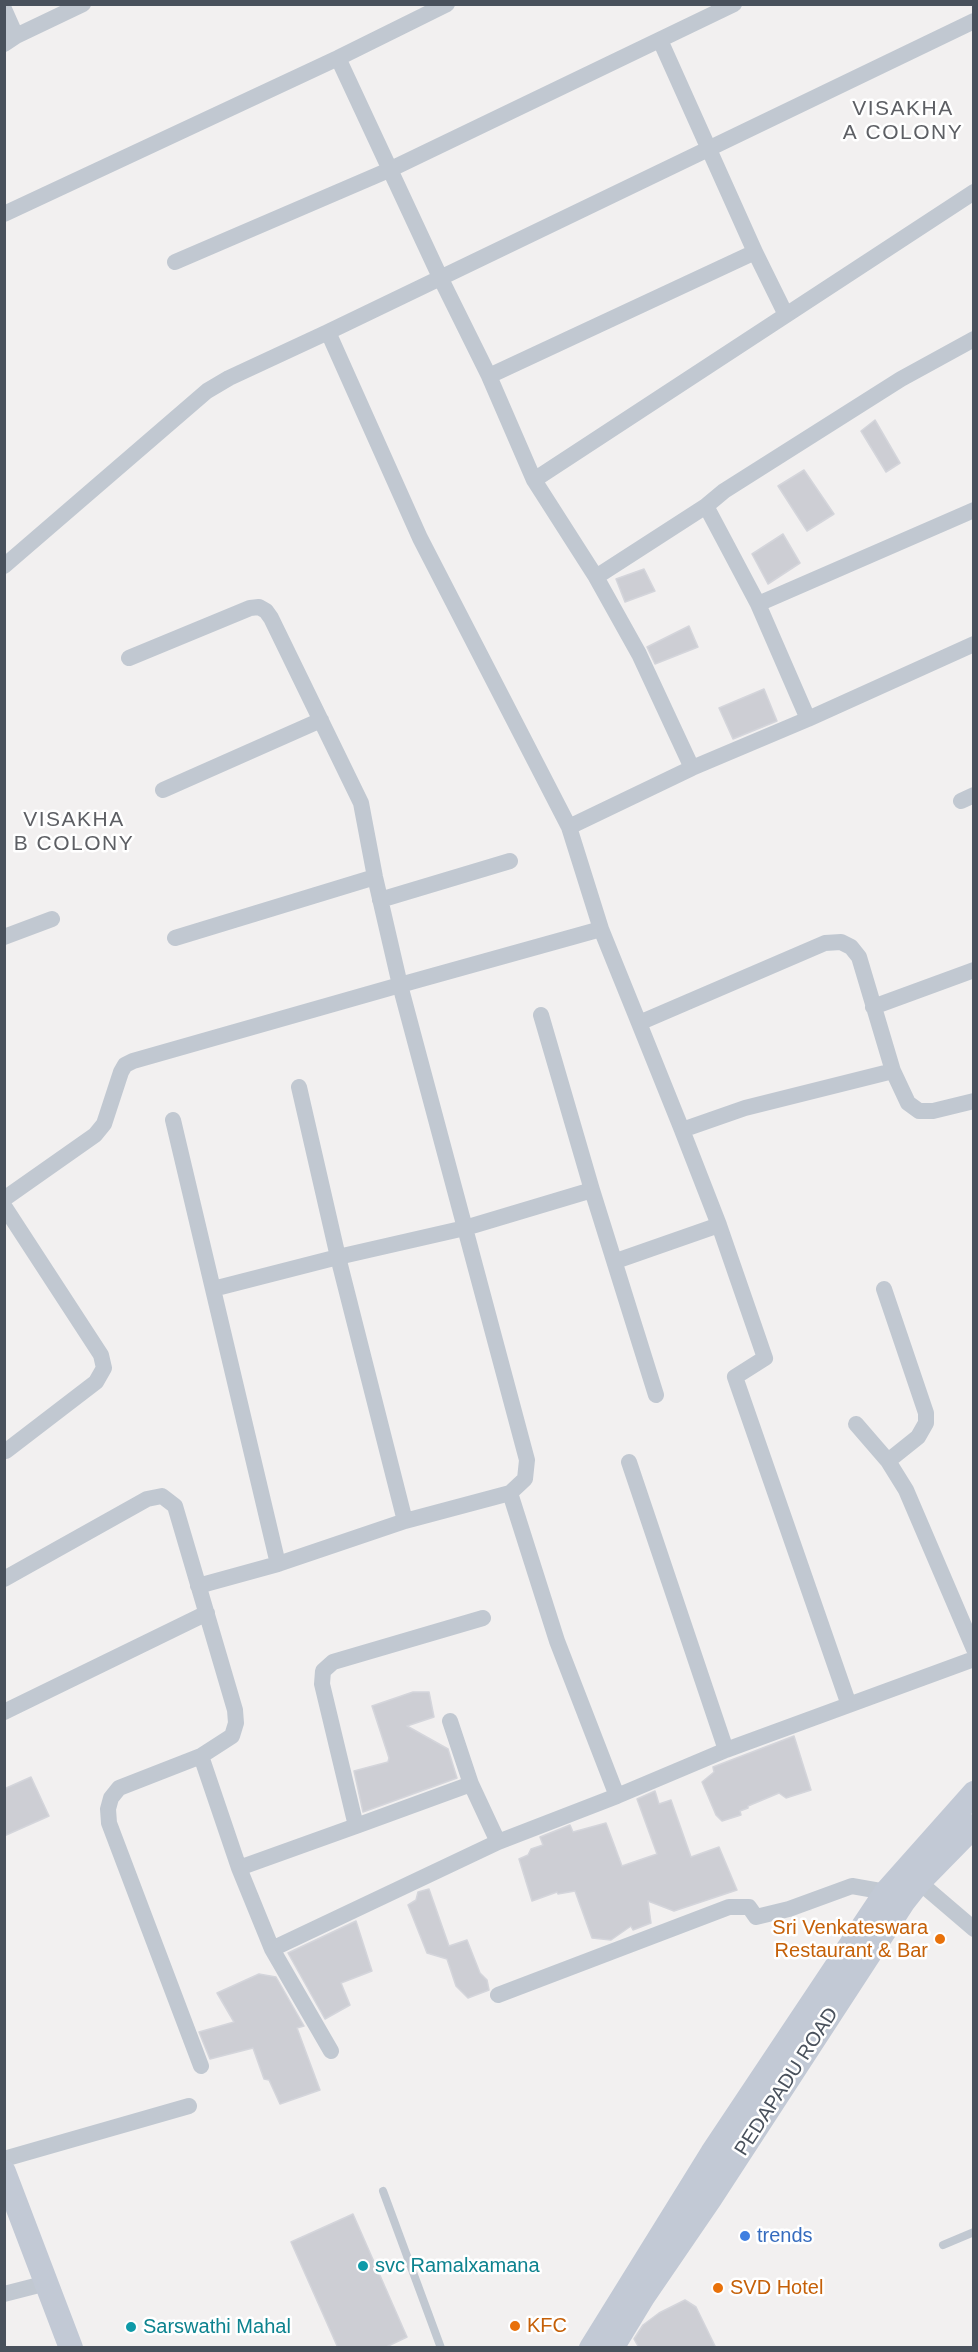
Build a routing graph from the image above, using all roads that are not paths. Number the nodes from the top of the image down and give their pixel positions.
1 (83, 4) edge
2 (447, 4) edge
3 (734, 4) edge
4 (4, 9) edge
5 (974, 21) edge
6 (10, 40) edge
7 (660, 40) junction
8 (338, 58) junction
9 (708, 148) junction
10 (389, 170) junction
11 (974, 192) edge
12 (4, 214) edge
13 (755, 252) junction
14 (175, 262) dead end
15 (440, 277) junction
16 (786, 315) junction
17 (328, 332) junction
18 (974, 339) edge
19 (489, 376) junction
20 (534, 480) junction
21 (706, 506) junction
22 (974, 510) edge
23 (4, 566) edge
24 (596, 577) junction
25 (758, 604) junction
26 (974, 644) edge
27 (129, 658) dead end
28 (808, 718) junction
29 (321, 720) junction
30 (692, 768) junction
31 (163, 790) dead end
32 (569, 828) junction
33 (510, 861) dead end
34 (375, 877) junction
35 (380, 900) junction
36 (52, 918) dead end
37 (601, 929) junction
38 (4, 938) edge
39 (175, 938) dead end
40 (974, 970) edge
41 (400, 985) junction
42 (873, 1006) junction
43 (541, 1015) dead end
44 (639, 1023) junction
45 (892, 1071) junction
46 (298, 1087) dead end
47 (974, 1101) edge
48 (172, 1120) dead end
49 (682, 1130) junction
50 (592, 1190) junction
51 (4, 1199) edge
52 (4, 1206) edge
53 (719, 1226) junction
54 (465, 1228) junction
55 (338, 1257) junction
56 (616, 1261) junction
57 (884, 1289) dead end
58 (213, 1290) junction
59 (656, 1395) dead end
60 (856, 1424) dead end
61 (5, 1450) edge
62 (888, 1461) junction
63 (629, 1462) dead end
64 (510, 1493) junction
65 (405, 1521) junction
66 (278, 1564) junction
67 (4, 1579) edge
68 (198, 1586) junction
69 (207, 1613) junction
70 (483, 1618) dead end
71 (974, 1649) edge
72 (974, 1659) edge
73 (849, 1705) junction
74 (4, 1712) edge
75 (450, 1721) dead end
76 (726, 1750) junction
77 (201, 1756) junction
78 (471, 1784) junction
79 (974, 1793) edge
80 (617, 1796) junction
81 (356, 1826) junction
82 (974, 1826) edge
83 (498, 1842) junction
84 (239, 1868) junction
85 (919, 1882) junction
86 (886, 1892) junction
87 (974, 1929) edge
88 (272, 1948) junction
89 (498, 1995) dead end
90 (331, 2051) dead end
91 (201, 2066) dead end
92 (189, 2106) dead end
93 (4, 2159) edge
94 (4, 2172) edge
95 (383, 2191) dead end
96 (974, 2232) edge
97 (943, 2245) dead end
98 (47, 2283) junction
99 (4, 2294) edge
100 (71, 2348) edge
101 (441, 2348) edge
102 (591, 2348) edge
103 (612, 2348) edge

1 - 6 street
2 - 8 street
3 - 7 street
4 - 6 street
5 - 9 street
7 - 9 street
7 - 10 street
8 - 10 street
8 - 12 street
9 - 13 street
9 - 15 street
10 - 14 street
10 - 15 street
11 - 16 street
13 - 16 street
13 - 19 street
15 - 17 street
15 - 19 street
16 - 20 street
17 - 23 street
17 - 32 street
18 - 21 street
19 - 20 street
20 - 24 street
21 - 24 street
21 - 25 street
22 - 25 street
24 - 30 street
25 - 28 street
26 - 28 street
27 - 29 street
28 - 30 street
29 - 31 street
29 - 34 street
30 - 32 street
32 - 37 street
33 - 35 street
34 - 35 street
34 - 39 street
35 - 41 street
36 - 38 street
37 - 41 street
37 - 44 street
40 - 42 street
41 - 51 street
41 - 54 street
42 - 44 street
42 - 45 street
43 - 50 street
44 - 49 street
45 - 47 street
45 - 49 street
46 - 55 street
48 - 58 street
49 - 53 street
50 - 54 street
50 - 56 street
52 - 61 street
53 - 56 street
53 - 73 street
54 - 55 street
54 - 64 street
55 - 58 street
55 - 65 street
56 - 59 street
57 - 62 street
58 - 66 street
60 - 62 street
62 - 71 street
63 - 76 street
64 - 65 street
64 - 80 street
65 - 66 street
66 - 68 street
67 - 68 street
68 - 69 street
69 - 74 street
69 - 77 street
70 - 81 street
72 - 73 street
73 - 76 street
75 - 78 street
76 - 80 street
77 - 84 street
77 - 91 street
78 - 81 street
78 - 83 street
79 - 86 main road, PEDAPADU ROAD
80 - 83 street
81 - 84 street
82 - 85 main road, PEDAPADU ROAD
83 - 88 street
84 - 88 street
85 - 87 street
85 - 103 main road, PEDAPADU ROAD
86 - 89 street
86 - 102 main road, PEDAPADU ROAD
88 - 90 street
92 - 93 street
94 - 98 main road
95 - 101 lane
96 - 97 lane
98 - 99 street
98 - 100 main road

